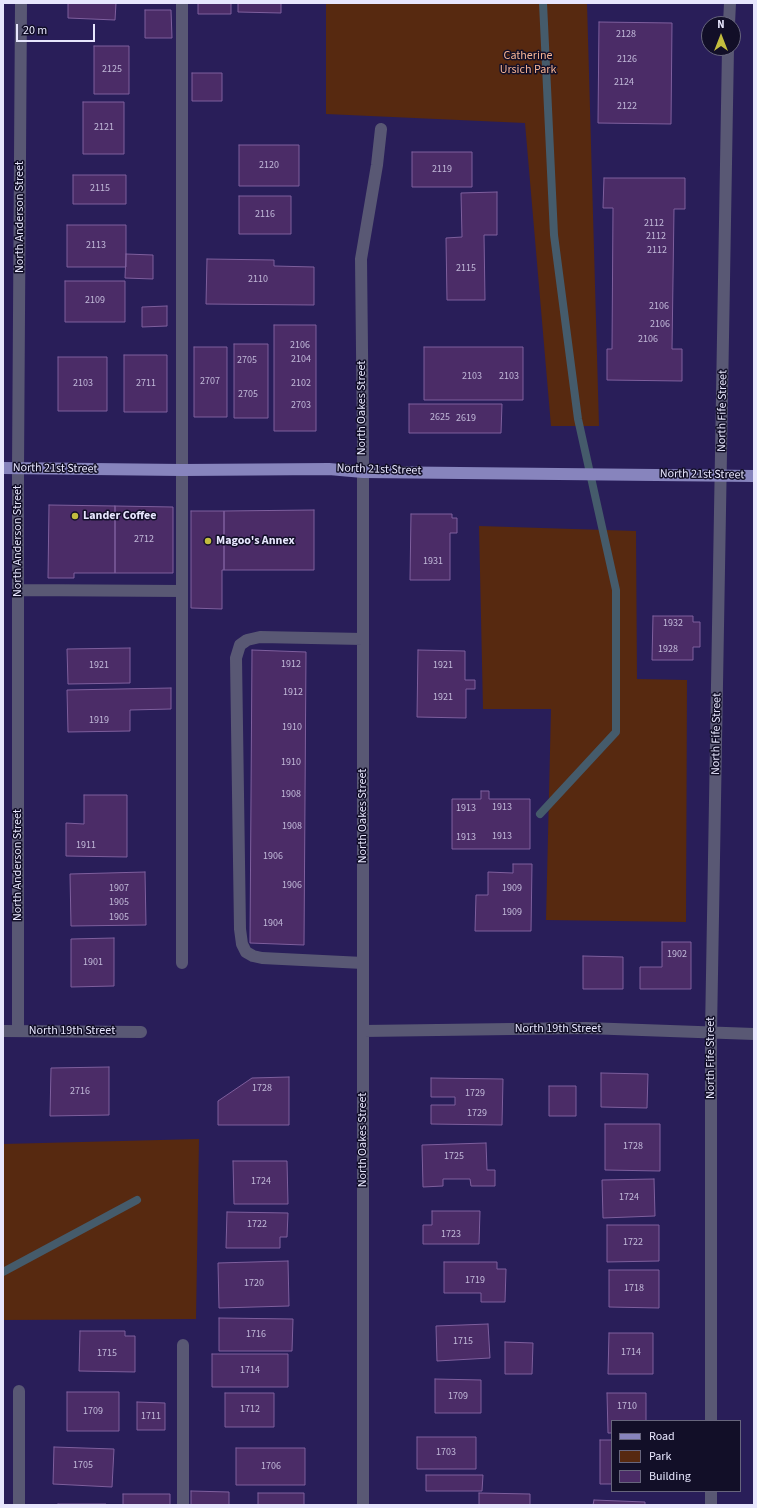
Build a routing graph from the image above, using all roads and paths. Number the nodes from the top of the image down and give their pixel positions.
1 (21, 3) edge
2 (182, 3) edge
3 (730, 3) edge
4 (729, 16) edge
5 (728, 56) edge
6 (381, 129) dead end
7 (3, 468) edge
8 (18, 468) junction
9 (182, 470) junction
10 (362, 472) junction
11 (722, 476) junction
12 (754, 476) edge
13 (18, 590) junction
14 (182, 591) junction
15 (362, 639) junction
16 (182, 963) dead end
17 (363, 963) junction
18 (3, 1031) edge
19 (18, 1031) junction
20 (363, 1031) junction
21 (141, 1032) dead end
22 (711, 1032) junction
23 (754, 1034) edge
24 (183, 1345) dead end
25 (19, 1391) dead end
26 (711, 1420) edge
27 (711, 1492) edge
28 (19, 1505) edge
29 (183, 1505) edge
30 (363, 1505) edge
31 (711, 1505) edge

1 - 8 street, North Anderson Street
2 - 9 street
3 - 4 street
5 - 11 street, North Fife Street
6 - 10 street, North Oakes Street
7 - 8 main road, North 21st Street
8 - 9 main road, North 21st Street
8 - 13 street, North Anderson Street
9 - 10 main road, North 21st Street
9 - 14 street
10 - 11 main road, North 21st Street
10 - 15 street, North Oakes Street
11 - 12 main road, North 21st Street
11 - 22 street, North Fife Street
13 - 14 street
13 - 19 street, North Anderson Street
14 - 16 street
15 - 17 street, North Oakes Street
15 - 17 street
17 - 20 street, North Oakes Street
18 - 19 street, North 19th Street
19 - 21 street, North 19th Street
20 - 22 street, North 19th Street
20 - 30 street, North Oakes Street
22 - 23 street, North 19th Street
22 - 26 street, North Fife Street
24 - 29 street
25 - 28 street
27 - 31 street

